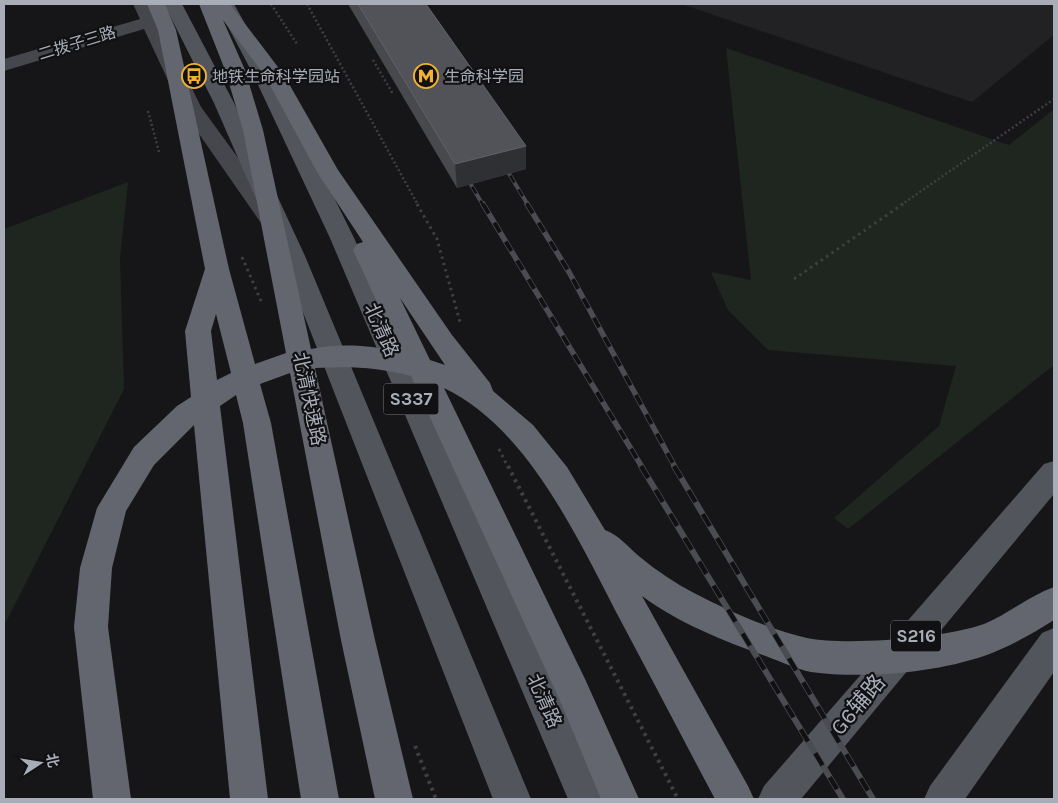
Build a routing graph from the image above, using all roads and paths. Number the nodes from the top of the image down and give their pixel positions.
1 (173, 4) edge
2 (208, 4) edge
3 (221, 4) edge
4 (225, 4) edge
5 (271, 4) edge
6 (150, 9) edge
7 (297, 44) dead end
8 (373, 60) dead end
9 (4, 65) edge
10 (393, 94) dead end
11 (1054, 99) edge
12 (148, 111) dead end
13 (159, 152) dead end
14 (328, 172) junction
15 (299, 268) junction
16 (217, 269) junction
17 (794, 279) dead end
18 (1054, 474) edge
19 (1054, 602) edge
20 (1054, 644) edge
21 (649, 744) dead end
22 (112, 799) edge
23 (249, 799) edge
24 (320, 799) edge
25 (394, 799) edge
26 (512, 799) edge
27 (587, 799) edge
28 (620, 799) edge
29 (678, 799) edge
30 (735, 799) edge
31 (778, 799) edge
32 (944, 799) edge

1 - 15 main road, S337
2 - 25 highway, 北清快速路
3 - 14 highway
4 - 27 main road, 北清路 / S337
5 - 7 path
6 - 9 street, 二拨子三路
6 - 15 street
6 - 16 highway
8 - 10 path
11 - 17 path
12 - 13 path
14 - 19 highway
14 - 28 highway
15 - 26 main road, S337
16 - 23 highway
16 - 24 highway
18 - 31 main road, G6辅路 / S216
20 - 32 main road
21 - 29 path
22 - 30 highway

